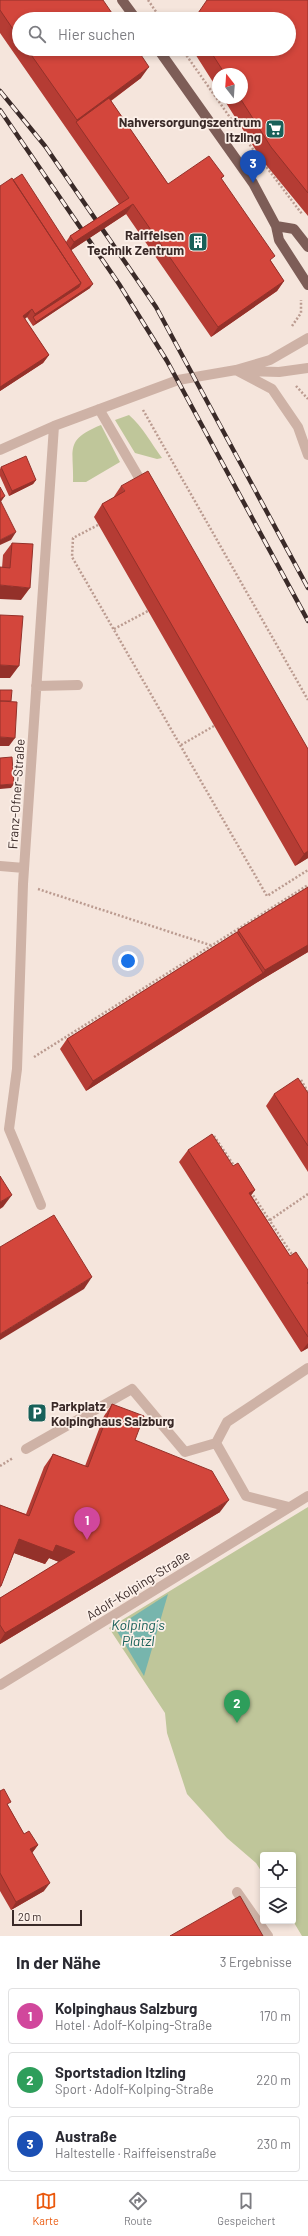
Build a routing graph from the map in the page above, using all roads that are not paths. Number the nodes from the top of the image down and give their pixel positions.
1 (122, 0) edge
2 (131, 12) edge
3 (163, 56) edge
4 (276, 226) junction
5 (308, 247) edge
6 (308, 285) edge
7 (308, 338) edge
8 (308, 368) edge
9 (236, 370) junction
10 (99, 409) junction
11 (54, 426) junction
12 (0, 450) edge
13 (308, 455) edge
14 (150, 495) edge
15 (78, 685) dead end
16 (36, 686) junction
17 (0, 866) edge
18 (24, 868) junction
19 (41, 1205) dead end
20 (308, 1368) edge
21 (216, 1443) junction
22 (26, 1449) dead end
23 (308, 1496) edge
24 (289, 1507) junction
25 (0, 1685) edge
26 (237, 1892) dead end
27 (268, 1936) edge

1 - 2 main road
3 - 4 main road
4 - 5 main road
4 - 6 main road
7 - 9 street
8 - 9 street
9 - 10 street
9 - 13 street
10 - 11 street
10 - 14 street
11 - 12 street
11 - 16 street, Franz-Ofner-Straße
15 - 16 street
16 - 18 street, Franz-Ofner-Straße
17 - 18 street
18 - 19 street, Franz-Ofner-Straße
20 - 21 street
21 - 22 street
21 - 24 street
23 - 24 street, Adolf-Kolping-Straße
24 - 25 street, Adolf-Kolping-Straße
26 - 27 street

